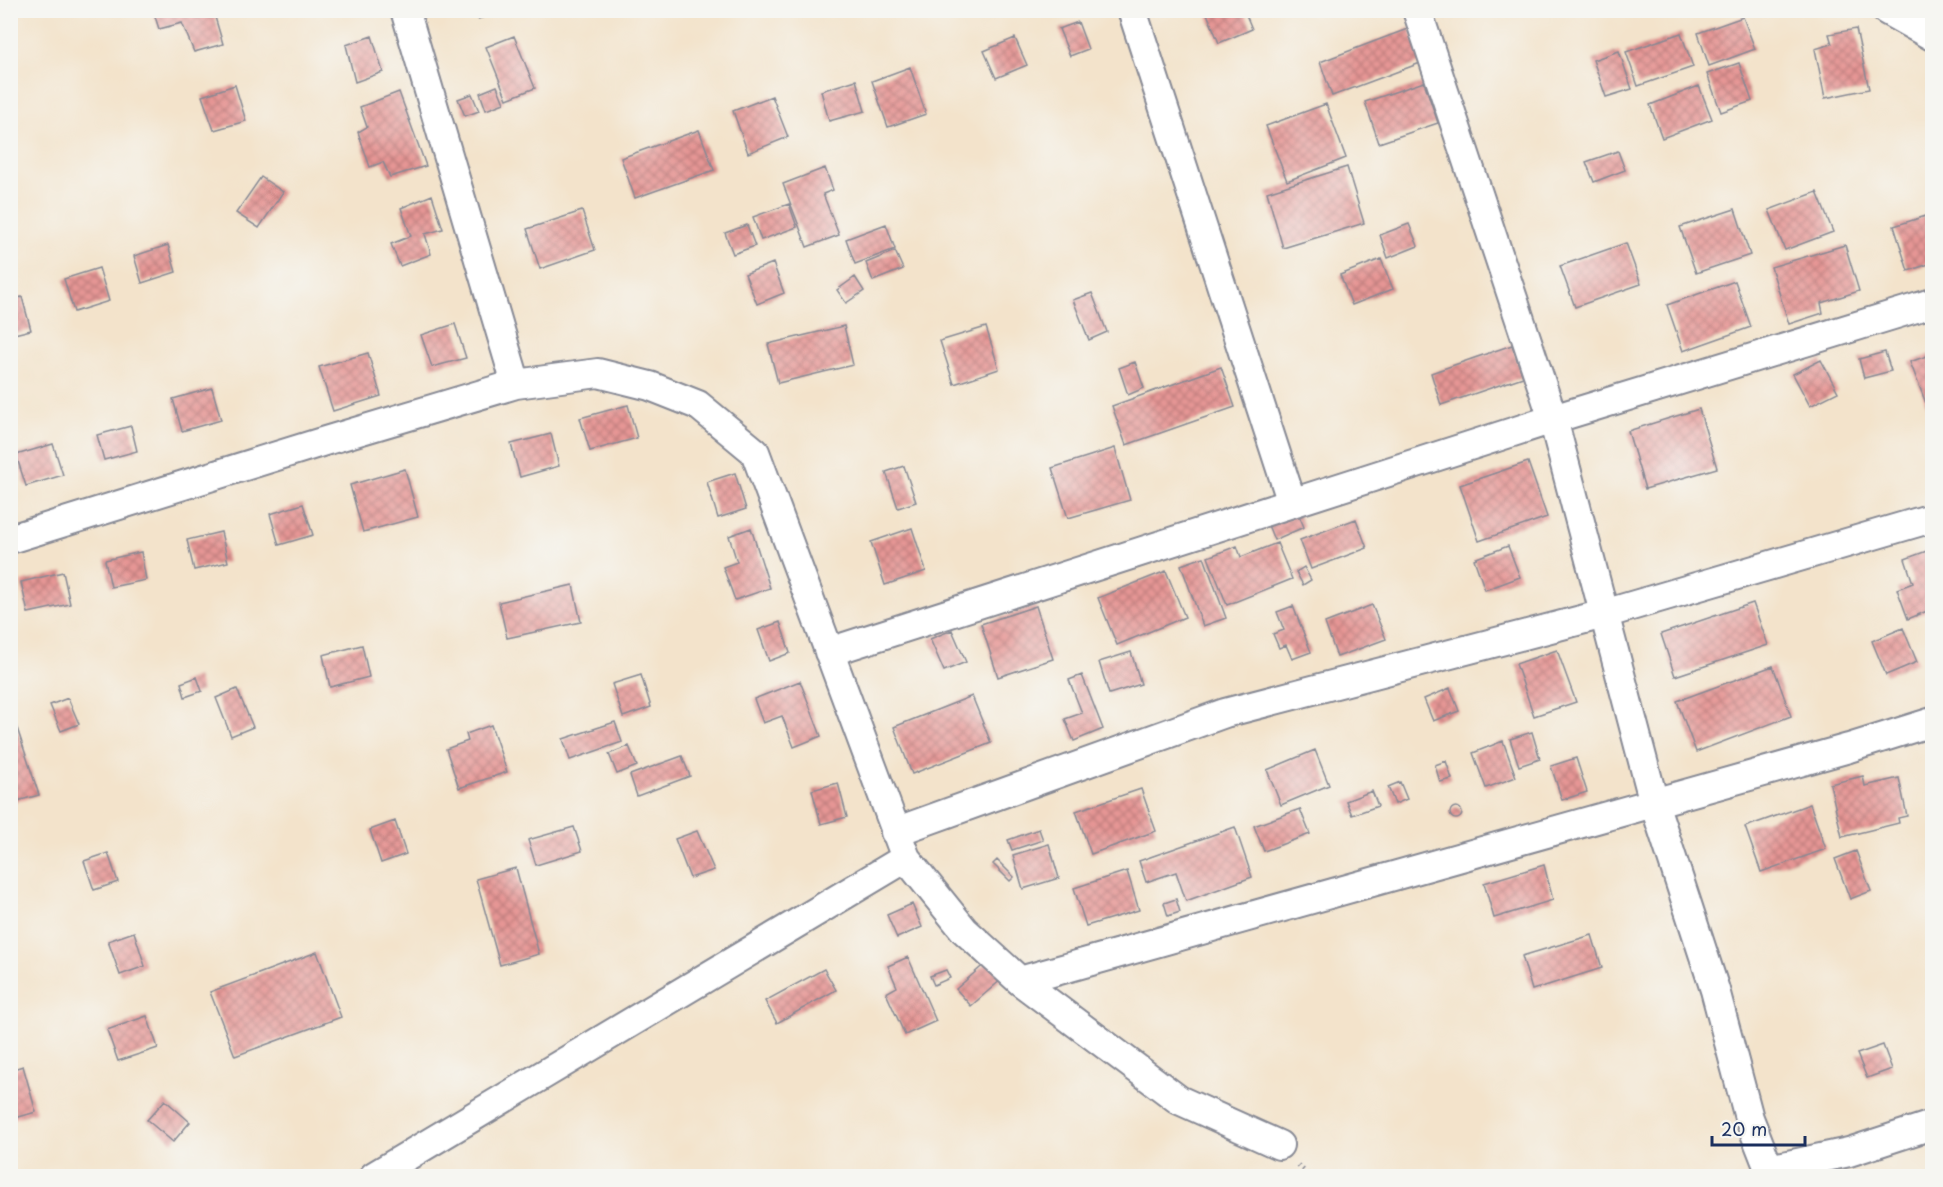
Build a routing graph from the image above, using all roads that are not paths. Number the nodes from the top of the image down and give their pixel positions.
1 (405, 10) edge
2 (1132, 10) edge
3 (1417, 10) edge
4 (1886, 10) edge
5 (1932, 36) edge
6 (1932, 303) edge
7 (516, 384) junction
8 (1553, 419) junction
9 (1292, 503) junction
10 (1932, 518) edge
11 (10, 539) edge
12 (1604, 614) junction
13 (829, 652) junction
14 (1932, 722) edge
15 (1654, 803) junction
16 (895, 832) junction
17 (906, 858) junction
18 (1020, 981) junction
19 (1932, 1125) edge
20 (1279, 1145) dead end
21 (1771, 1173) edge
22 (374, 1176) edge

1 - 7 street
2 - 9 street
3 - 8 street
4 - 5 street
6 - 8 street
7 - 11 street
7 - 13 street
8 - 9 street
8 - 12 street
9 - 13 street
10 - 12 street
12 - 15 street
12 - 16 street
13 - 16 street
14 - 15 street
15 - 18 street
15 - 21 street
16 - 17 street
17 - 18 street
17 - 22 street
18 - 20 street
19 - 21 street

